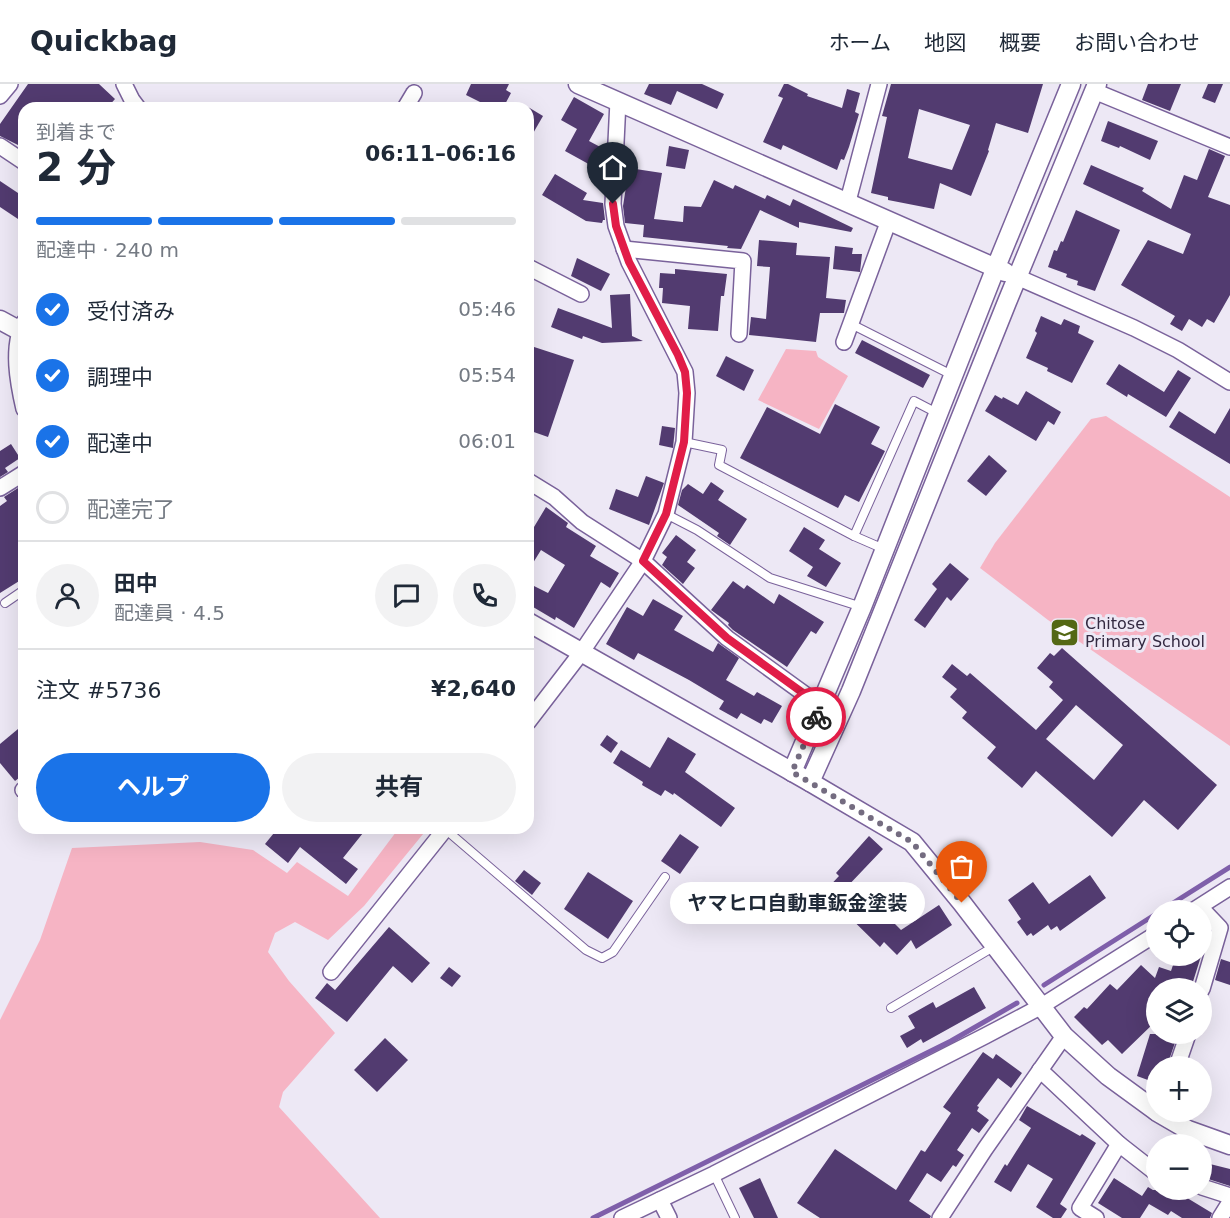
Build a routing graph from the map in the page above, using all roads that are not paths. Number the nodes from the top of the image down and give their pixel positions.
1 (10, 84) edge
2 (124, 84) edge
3 (879, 84) edge
4 (1071, 84) edge
5 (584, 85) edge
6 (1095, 88) edge
7 (414, 93) dead end
8 (0, 96) edge
9 (618, 101) junction
10 (134, 102) edge
11 (409, 102) edge
12 (0, 146) edge
13 (1230, 147) edge
14 (18, 158) edge
15 (848, 201) junction
16 (889, 220) junction
17 (624, 249) junction
18 (996, 267) junction
19 (534, 270) edge
20 (1017, 277) junction
21 (581, 294) dead end
22 (0, 320) edge
23 (851, 324) junction
24 (18, 327) edge
25 (739, 334) dead end
26 (844, 342) dead end
27 (18, 360) edge
28 (954, 375) junction
29 (1230, 382) edge
30 (18, 384) edge
31 (938, 413) junction
32 (684, 442) junction
33 (18, 477) edge
34 (534, 485) edge
35 (0, 488) edge
36 (666, 514) junction
37 (854, 536) junction
38 (884, 550) junction
39 (643, 561) junction
40 (18, 594) edge
41 (5, 603) dead end
42 (862, 608) junction
43 (534, 626) edge
44 (581, 653) junction
45 (821, 706) junction
46 (534, 714) edge
47 (792, 772) junction
48 (810, 782) junction
49 (440, 834) edge
50 (452, 834) edge
51 (665, 877) dead end
52 (1230, 886) edge
53 (1210, 900) edge
54 (1212, 921) edge
55 (1146, 940) edge
56 (995, 946) junction
57 (1212, 955) edge
58 (332, 972) dead end
59 (1040, 1006) junction
60 (891, 1008) dead end
61 (1064, 1036) junction
62 (1040, 1070) junction
63 (1146, 1102) edge
64 (1176, 1122) edge
65 (1119, 1144) junction
66 (1230, 1145) edge
67 (1146, 1165) edge
68 (714, 1174) junction
69 (1212, 1190) edge
70 (1230, 1196) edge
71 (660, 1200) junction
72 (1230, 1202) edge
73 (622, 1218) edge
74 (669, 1218) edge
75 (735, 1218) edge
76 (940, 1218) edge
77 (1096, 1218) edge
78 (1220, 1218) edge

1 - 8 street
2 - 10 street
3 - 15 street
4 - 18 street
5 - 9 street
6 - 13 street
6 - 20 street
7 - 11 street
9 - 15 street
9 - 17 street
12 - 14 street
15 - 16 street
16 - 18 street
16 - 23 street
17 - 25 street
17 - 32 street
18 - 20 street
18 - 28 street
19 - 21 street
20 - 29 street
20 - 48 street
22 - 24 street
23 - 26 street
23 - 28 lane
27 - 30 street
28 - 31 street
31 - 37 lane
31 - 38 street
32 - 36 street
32 - 37 lane
33 - 35 street
34 - 39 street
36 - 39 street
36 - 42 lane
37 - 38 lane
38 - 42 street
39 - 44 street
39 - 45 street
40 - 41 lane
42 - 45 street
43 - 44 street
44 - 46 street
44 - 47 street
45 - 47 street
47 - 48 street
48 - 56 street
49 - 58 street
50 - 51 lane
52 - 53 street
54 - 57 street
55 - 59 street
56 - 59 street
56 - 60 lane
59 - 61 street
59 - 68 street
61 - 62 street
61 - 63 street
62 - 65 street
62 - 76 street
64 - 66 street
65 - 67 street
65 - 77 street
68 - 71 street
68 - 75 lane
69 - 70 street
71 - 73 street
71 - 74 street
72 - 78 street

